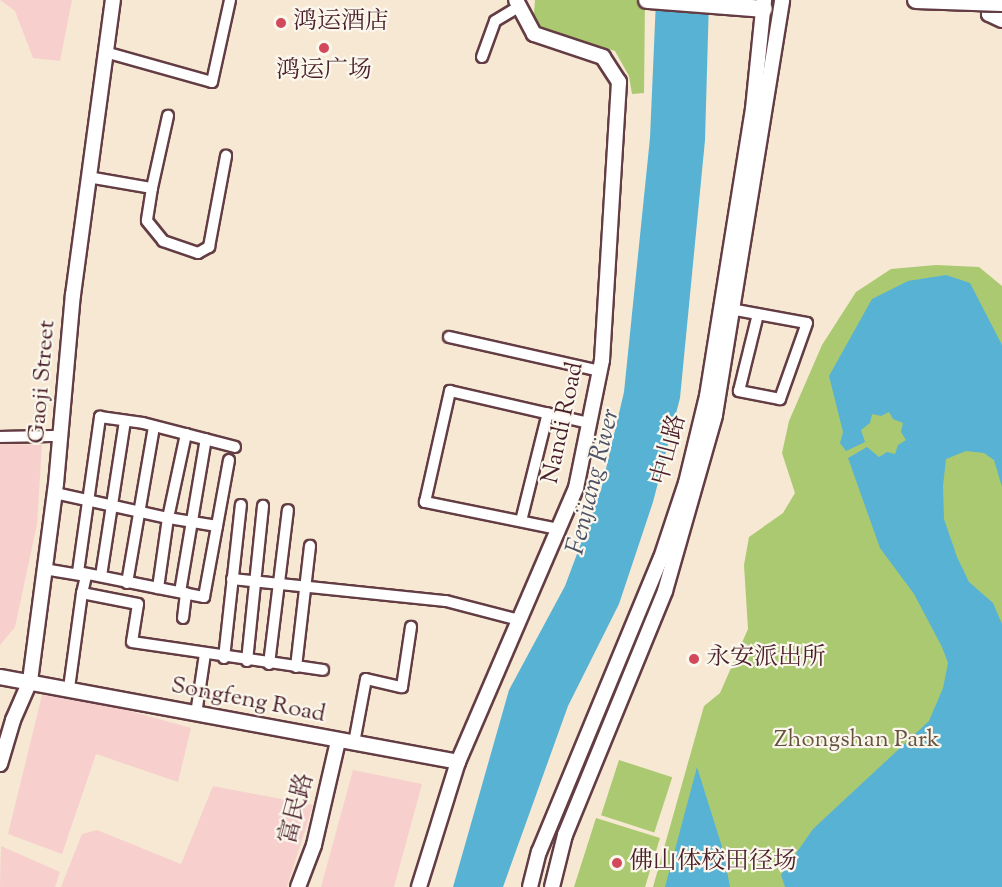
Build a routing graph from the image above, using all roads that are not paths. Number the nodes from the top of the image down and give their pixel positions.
1 (113, 0) edge
2 (230, 0) edge
3 (647, 0) edge
4 (916, 0) edge
5 (990, 0) edge
6 (517, 3) edge
7 (764, 4) edge
8 (782, 5) edge
9 (998, 12) edge
10 (105, 52) junction
11 (482, 57) dead end
12 (168, 116) dead end
13 (226, 156) dead end
14 (88, 177) junction
15 (152, 188) junction
16 (726, 308) junction
17 (758, 314) junction
18 (448, 337) dead end
19 (600, 371) junction
20 (548, 413) junction
21 (124, 421) junction
22 (589, 423) junction
23 (154, 426) junction
24 (186, 434) junction
25 (60, 436) junction
26 (0, 437) edge
27 (206, 439) junction
28 (235, 447) dead end
29 (229, 460) dead end
30 (55, 493) junction
31 (88, 501) junction
32 (241, 505) dead end
33 (112, 506) junction
34 (263, 506) dead end
35 (288, 510) dead end
36 (139, 513) junction
37 (168, 518) junction
38 (521, 521) junction
39 (192, 522) junction
40 (217, 526) junction
41 (558, 529) junction
42 (310, 546) dead end
43 (44, 569) junction
44 (101, 576) junction
45 (232, 579) junction
46 (256, 581) junction
47 (277, 582) junction
48 (127, 583) junction
49 (305, 584) junction
50 (158, 588) junction
51 (183, 592) junction
52 (82, 593) junction
53 (183, 618) dead end
54 (519, 620) junction
55 (411, 627) dead end
56 (205, 654) junction
57 (224, 658) junction
58 (247, 661) junction
59 (269, 664) junction
60 (296, 667) junction
61 (323, 670) dead end
62 (0, 677) edge
63 (30, 681) junction
64 (69, 688) junction
65 (196, 714) junction
66 (338, 741) junction
67 (354, 743) junction
68 (458, 762) junction
69 (0, 764) edge
70 (298, 887) edge
71 (419, 887) edge
72 (530, 887) edge
73 (552, 887) edge

1 - 10 street, Gaoji Street
2 - 10 street
3 - 7 main road
4 - 9 main road, bridge
5 - 9 street
6 - 11 street
6 - 19 street, Nandi Road
7 - 8 street
7 - 16 street, 中山路
8 - 16 street, 中山路
10 - 14 street, Gaoji Street
12 - 15 street
13 - 15 street
14 - 15 street
14 - 25 street, Gaoji Street
16 - 17 street
16 - 72 street, 中山路
16 - 73 street, 中山路
17 - 17 street
18 - 19 street
19 - 22 street, Nandi Road
20 - 22 street
20 - 38 street
20 - 38 street
21 - 23 street
21 - 31 street
21 - 33 street
22 - 41 street, Nandi Road
23 - 24 street
23 - 36 street
24 - 27 street
24 - 37 street
25 - 26 street
25 - 30 street, Gaoji Street
27 - 28 street
27 - 39 street
29 - 40 street
30 - 31 street
30 - 43 street, Gaoji Street
31 - 33 street
31 - 44 street
32 - 45 street
33 - 36 street
33 - 44 street
34 - 46 street
35 - 47 street
36 - 37 street
36 - 48 street
37 - 39 street
37 - 50 street
38 - 41 street
39 - 40 street
39 - 51 street
40 - 51 street
41 - 54 street, Nandi Road
42 - 49 street
43 - 52 street
43 - 63 street, Gaoji Street
44 - 48 street
45 - 46 street
45 - 57 street
46 - 47 street
46 - 58 street
47 - 49 street
47 - 59 street
48 - 50 street
49 - 54 street
49 - 60 street
50 - 51 street
51 - 53 street
52 - 56 street
52 - 64 street
54 - 68 street, Nandi Road
55 - 67 street
56 - 57 street
56 - 65 street
57 - 58 street
58 - 59 street
59 - 60 street
60 - 61 street
62 - 63 street, Songfeng Road
63 - 64 street, Songfeng Road
63 - 69 street, Gaoji Street
64 - 65 street, Songfeng Road
65 - 66 street, Songfeng Road
66 - 67 street, Songfeng Road
66 - 70 street, 富民路
67 - 68 street, Songfeng Road
68 - 71 street, Nandi Road

